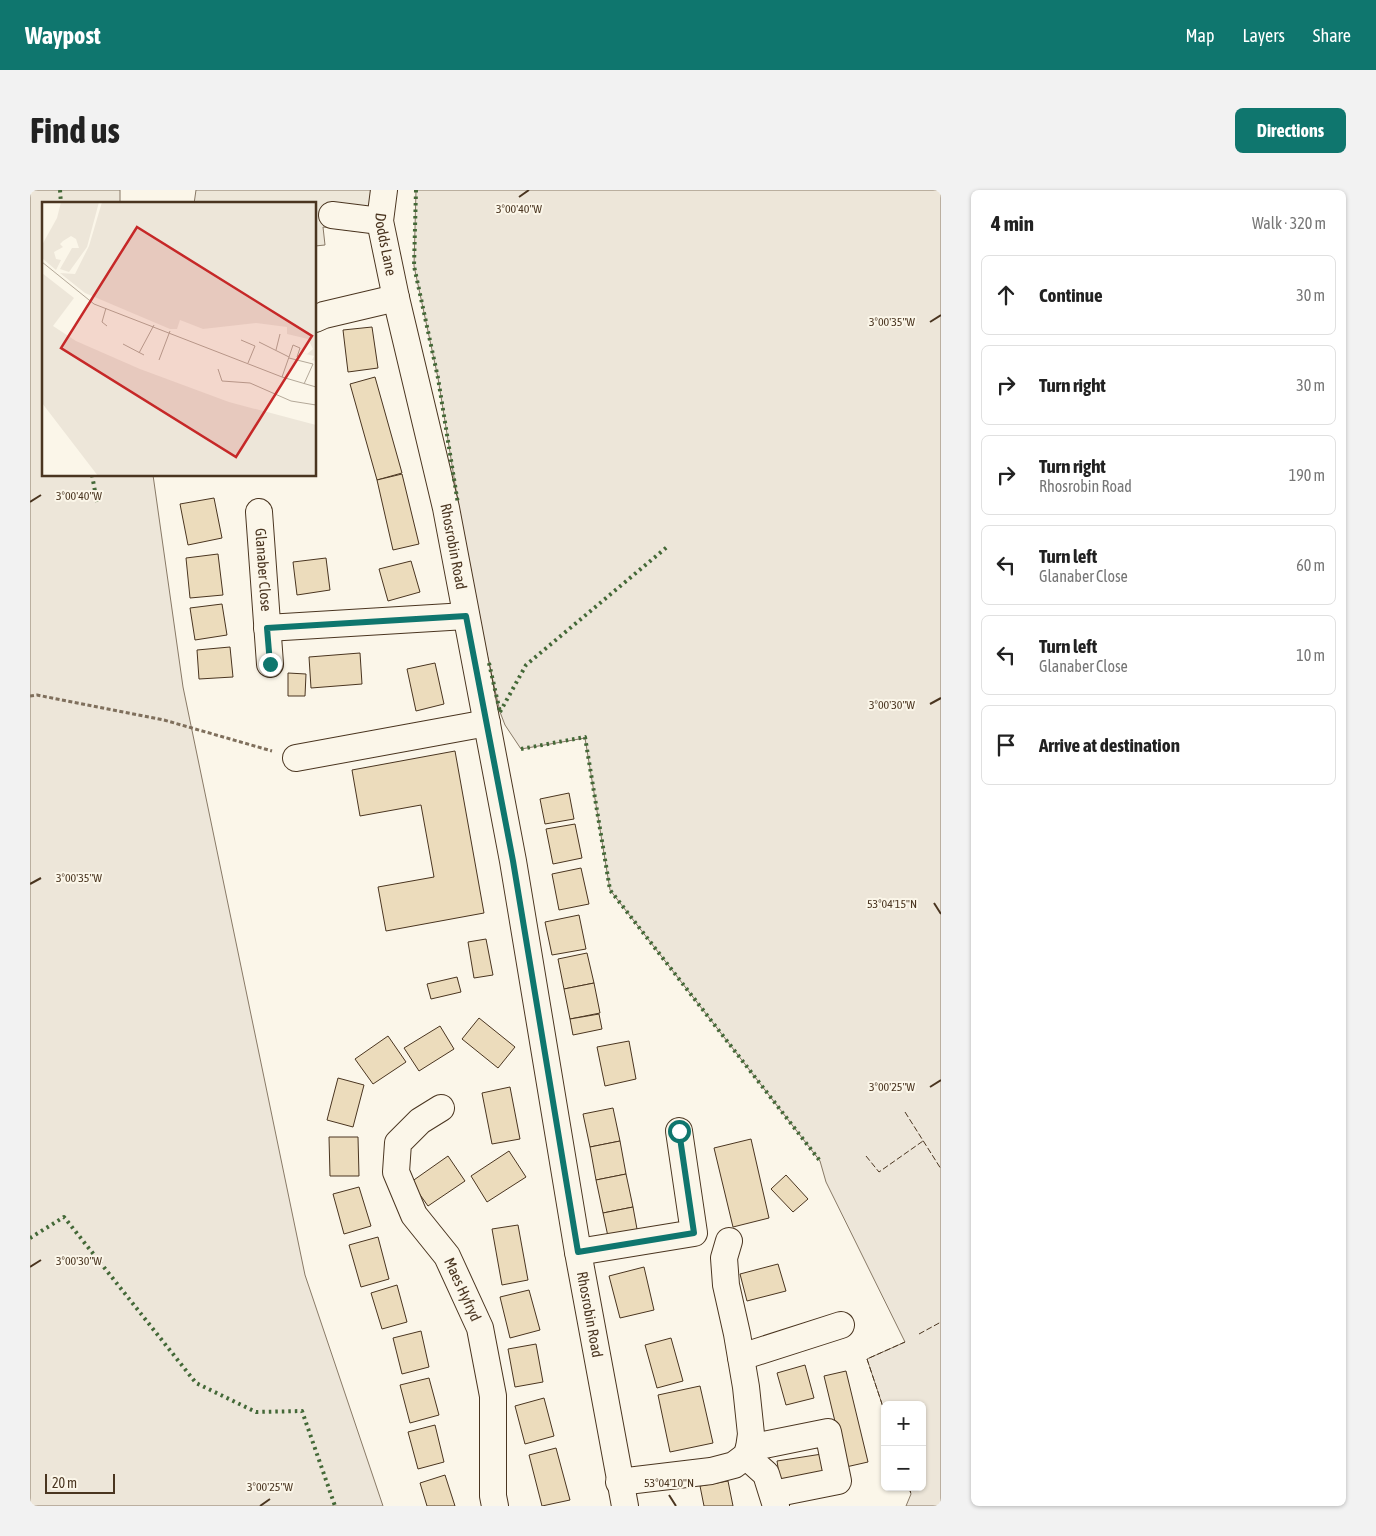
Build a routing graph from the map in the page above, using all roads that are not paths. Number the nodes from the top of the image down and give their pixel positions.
1 (384, 190) edge
2 (332, 215) dead end
3 (380, 221) junction
4 (396, 298) junction
5 (316, 319) edge
6 (259, 512) dead end
7 (466, 616) junction
8 (267, 628) junction
9 (270, 664) dead end
10 (487, 723) junction
11 (296, 758) road end
12 (442, 1108) dead end
13 (679, 1131) dead end
14 (729, 1241) dead end
15 (578, 1252) junction
16 (841, 1325) dead end
17 (741, 1357) junction
18 (748, 1452) junction
19 (622, 1494) edge
20 (774, 1500) edge
21 (495, 1506) edge

1 - 3 street, Dodds Lane
2 - 3 street
3 - 4 street, Dodds Lane
4 - 5 street
4 - 7 street, Rhosrobin Road
6 - 8 street, Glanaber Close
7 - 8 street, Glanaber Close
7 - 10 street, Rhosrobin Road
8 - 9 street, Glanaber Close
10 - 11 street
10 - 15 street, Rhosrobin Road
12 - 21 street, Maes Hyfryd
13 - 15 street
14 - 17 street
15 - 19 street, Rhosrobin Road
16 - 17 street
17 - 18 street
18 - 19 street
18 - 20 street
18 - 20 street

